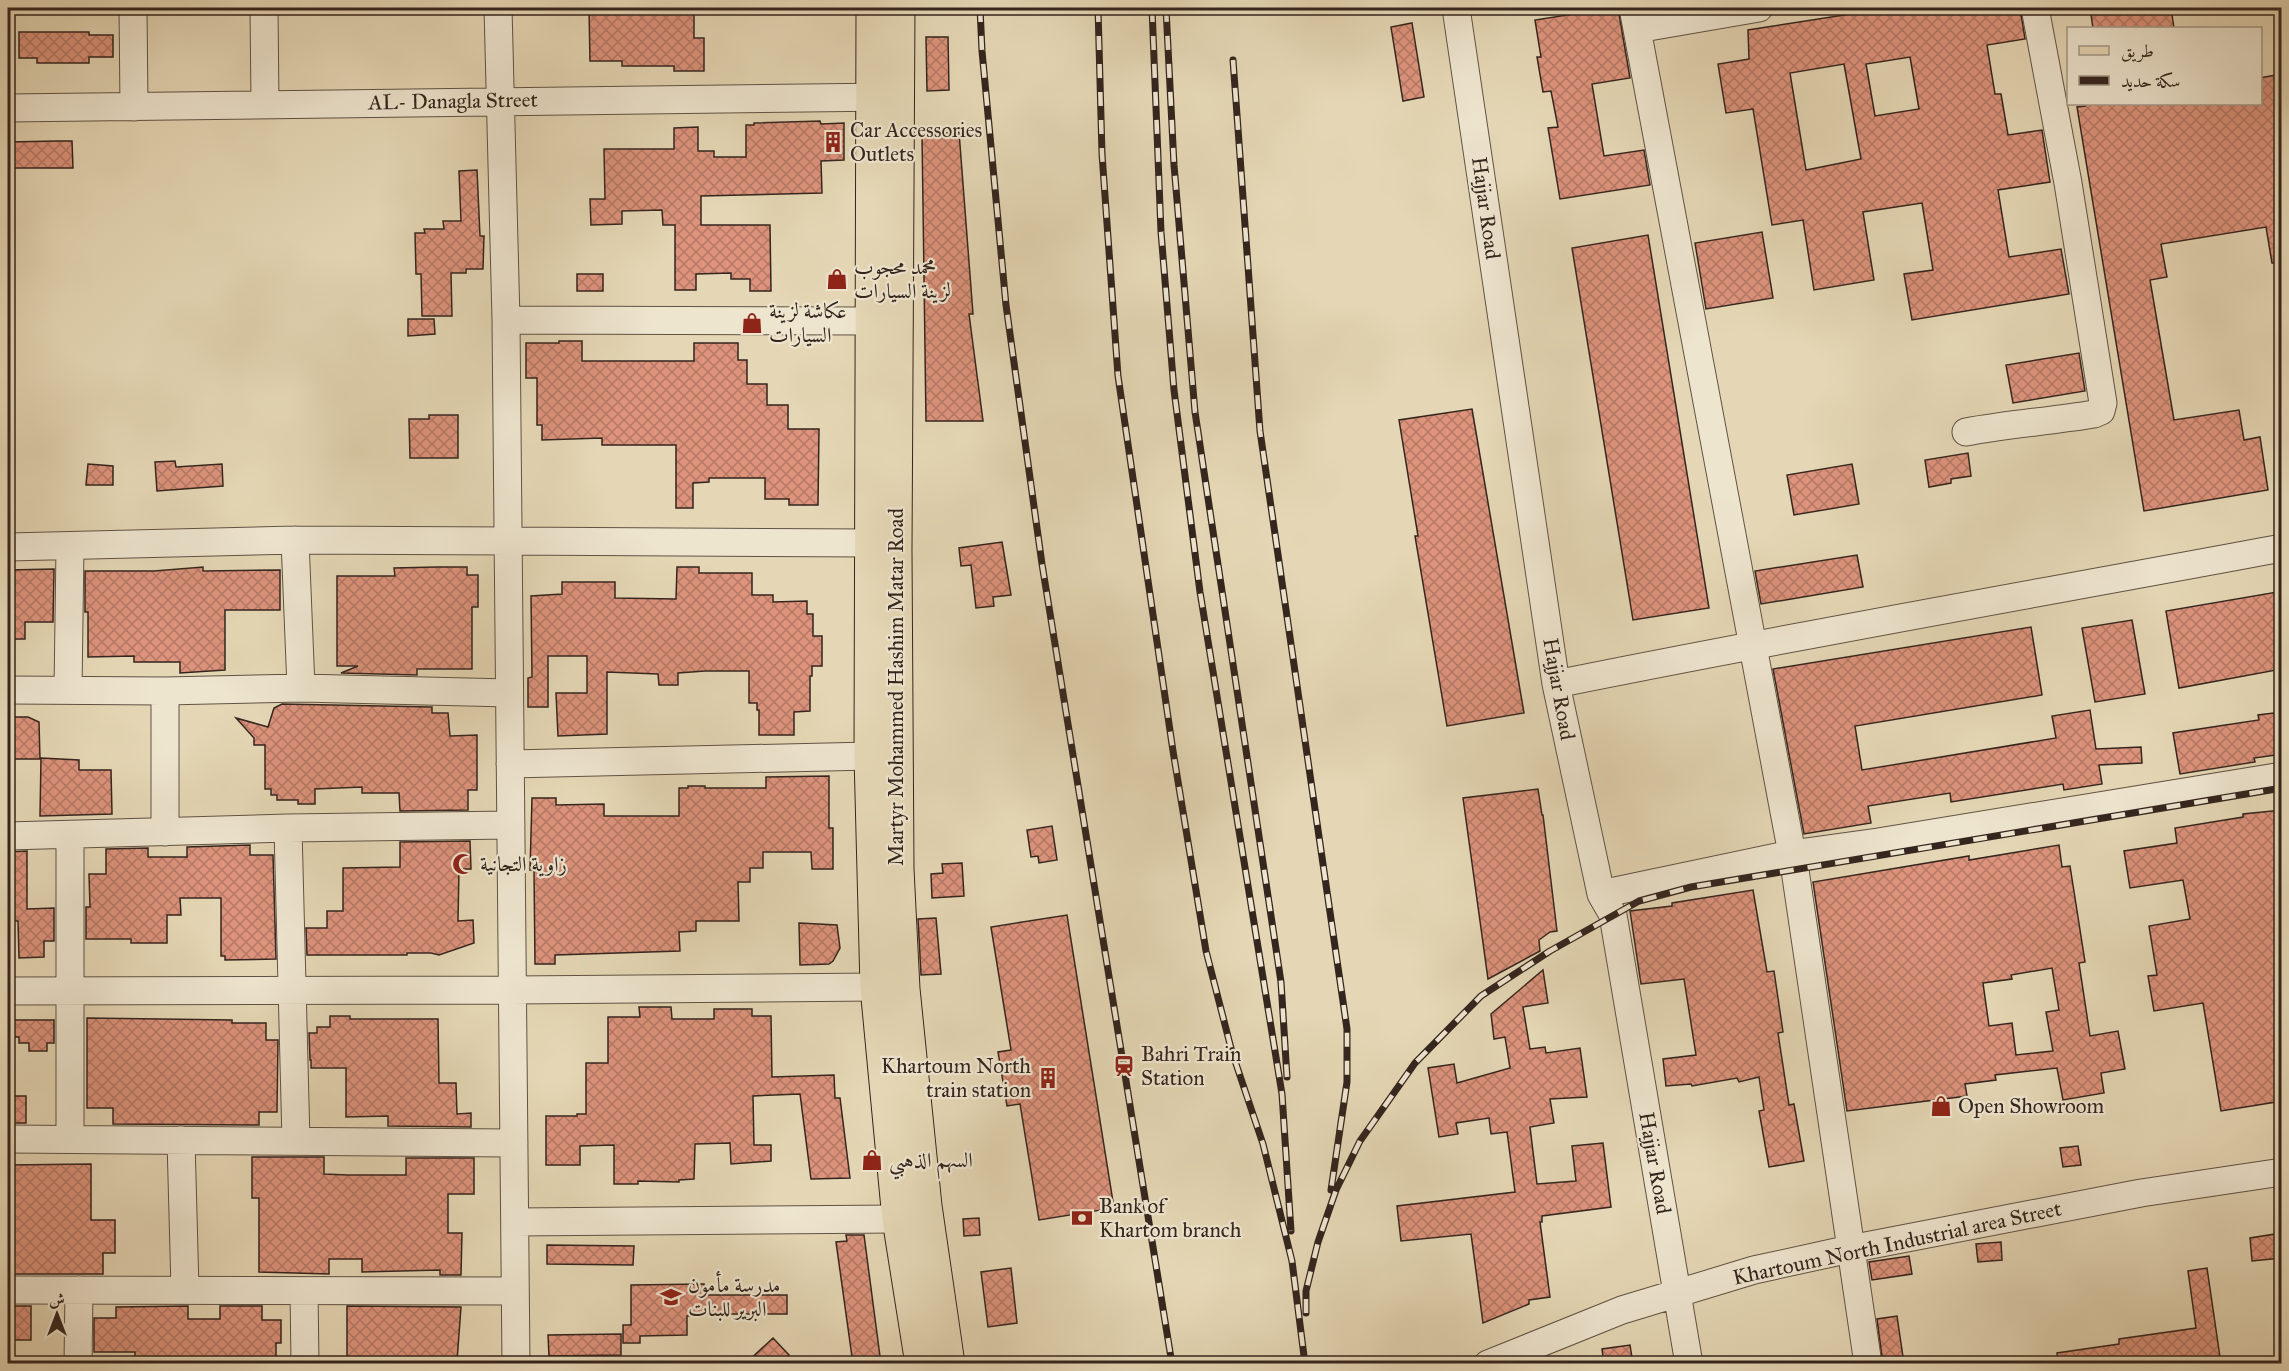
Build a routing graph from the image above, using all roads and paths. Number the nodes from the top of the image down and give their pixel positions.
1 (133, 8) edge
2 (264, 8) edge
3 (498, 8) edge
4 (873, 8) edge
5 (898, 8) edge
6 (1456, 8) edge
7 (1759, 8) edge
8 (2035, 8) edge
9 (1635, 18) edge
10 (886, 97) junction
11 (499, 100) junction
12 (266, 104) junction
13 (134, 107) junction
14 (8, 108) edge
15 (506, 320) junction
16 (872, 321) junction
17 (1966, 432) dead end
18 (295, 540) junction
19 (508, 540) junction
20 (871, 543) junction
21 (8, 547) edge
22 (70, 547) junction
23 (2282, 548) edge
24 (1752, 644) junction
25 (1556, 684) junction
26 (300, 688) junction
27 (8, 690) edge
28 (68, 690) junction
29 (165, 691) junction
30 (509, 693) junction
31 (870, 756) junction
32 (510, 764) junction
33 (2282, 776) edge
34 (511, 825) junction
35 (288, 828) junction
36 (165, 832) junction
37 (8, 836) edge
38 (70, 836) junction
39 (1791, 854) junction
40 (1601, 894) junction
41 (877, 987) junction
42 (293, 989) junction
43 (71, 990) junction
44 (512, 990) junction
45 (8, 991) edge
46 (8, 1139) edge
47 (70, 1139) junction
48 (181, 1140) junction
49 (296, 1141) junction
50 (514, 1143) junction
51 (2282, 1172) edge
52 (899, 1220) junction
53 (514, 1222) junction
54 (1850, 1249) junction
55 (186, 1289) junction
56 (8, 1290) edge
57 (79, 1290) junction
58 (304, 1291) junction
59 (515, 1291) junction
60 (1677, 1293) junction
61 (78, 1364) edge
62 (305, 1364) edge
63 (516, 1364) edge
64 (922, 1364) edge
65 (948, 1364) edge
66 (1488, 1364) edge
67 (1689, 1364) edge
68 (1868, 1364) edge

1 - 13 street
2 - 12 street
3 - 11 street
4 - 10 main road, Martyr Mohammed Hashim Matar Road
5 - 10 main road, Martyr Mohammed Hashim Matar Road
6 - 25 street, Hajjar Road
7 - 9 street
8 - 17 street
9 - 24 street
10 - 11 street, AL- Danagla Street
10 - 16 main road, Martyr Mohammed Hashim Matar Road
10 - 65 main road, Martyr Mohammed Hashim Matar Road
11 - 12 street, AL- Danagla Street
11 - 15 street
12 - 13 street, AL- Danagla Street
13 - 14 street, AL- Danagla Street
15 - 16 street
15 - 19 street
16 - 20 main road, Martyr Mohammed Hashim Matar Road
18 - 19 street
18 - 22 street
18 - 26 street
19 - 20 street
19 - 30 street
20 - 31 main road, Martyr Mohammed Hashim Matar Road
21 - 22 street
22 - 28 street
23 - 24 street
24 - 25 street
24 - 39 street
25 - 40 street, Hajjar Road
26 - 29 street
26 - 30 street
27 - 28 street
28 - 29 street
29 - 36 street
30 - 32 street
31 - 32 street
31 - 41 main road, Martyr Mohammed Hashim Matar Road
32 - 34 street
33 - 39 street
34 - 35 street
34 - 44 street
35 - 36 street
35 - 42 street
36 - 38 street
37 - 38 street
38 - 43 street
39 - 40 street
39 - 54 street
40 - 60 street, Hajjar Road
41 - 44 street
41 - 52 main road, Martyr Mohammed Hashim Matar Road
42 - 43 street
42 - 44 street
42 - 49 street
43 - 45 street
43 - 47 street
44 - 50 street
46 - 47 street
47 - 48 street
48 - 49 street
48 - 55 street
49 - 50 street
50 - 53 street
51 - 54 street, Khartoum North Industrial area Street
52 - 53 street
52 - 64 main road, Martyr Mohammed Hashim Matar Road
53 - 59 street
54 - 60 street, Khartoum North Industrial area Street
54 - 68 street
55 - 57 street
55 - 58 street
56 - 57 street
57 - 61 street
58 - 59 street
58 - 62 street
59 - 63 street
60 - 66 street, Khartoum North Industrial area Street
60 - 67 street, Hajjar Road

